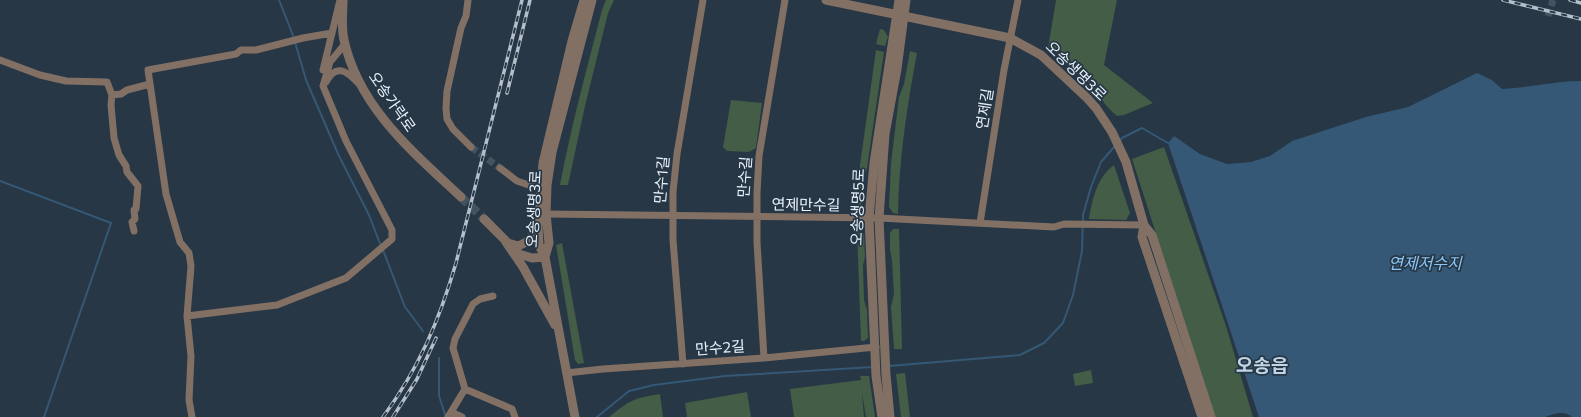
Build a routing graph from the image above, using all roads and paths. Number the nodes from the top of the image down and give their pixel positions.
1 (342, 0) edge
2 (468, 0) edge
3 (584, 0) edge
4 (592, 0) edge
5 (703, 0) edge
6 (785, 0) edge
7 (826, 0) edge
8 (899, 0) edge
9 (906, 0) edge
10 (1018, 0) edge
11 (900, 15) junction
12 (332, 33) junction
13 (1010, 38) junction
14 (345, 44) junction
15 (0, 60) edge
16 (150, 84) junction
17 (359, 84) junction
18 (323, 86) junction
19 (112, 96) junction
20 (471, 147) tunnel mouth
21 (500, 168) tunnel mouth
22 (540, 189) junction
23 (461, 197) tunnel mouth
24 (546, 214) junction
25 (673, 214) junction
26 (756, 217) junction
27 (869, 218) junction
28 (879, 218) junction
29 (484, 219) tunnel mouth
30 (980, 223) junction
31 (1144, 225) junction
32 (538, 226) junction
33 (134, 231) dead end
34 (506, 242) junction
35 (545, 257) junction
36 (493, 296) dead end
37 (187, 316) junction
38 (560, 334) junction
39 (876, 347) junction
40 (764, 358) junction
41 (880, 358) junction
42 (683, 364) junction
43 (566, 374) junction
44 (881, 376) junction
45 (465, 389) junction
46 (449, 415) edge
47 (192, 417) edge
48 (462, 417) edge
49 (516, 417) edge
50 (575, 417) edge
51 (882, 417) edge
52 (890, 417) edge
53 (1202, 417) edge
54 (1211, 417) edge

1 - 12 street
1 - 14 street, 오송가락로
2 - 20 street
3 - 22 street, 오송생명3로
4 - 24 street, 오송생명3로
5 - 25 street, 만수1길
6 - 26 street, 만수길
7 - 11 street, 오송생명3로
8 - 11 street, 오송생명5로
9 - 11 street, 오송생명5로
10 - 13 street, 연제길
11 - 13 street, 오송생명3로
11 - 27 street, 오송생명5로
11 - 28 street, 오송생명5로
12 - 16 street
12 - 18 street
13 - 30 street, 연제길
13 - 31 street, 오송생명3로
14 - 17 street, 오송가락로
14 - 18 street
15 - 19 street
16 - 19 street
16 - 37 street
17 - 18 street
17 - 23 street, 오송가락로
18 - 37 street
19 - 33 street
21 - 22 street
22 - 32 street, 오송생명3로
24 - 25 street, 연제만수길
24 - 35 street, 오송생명3로
25 - 26 street, 연제만수길
25 - 42 street, 만수1길
26 - 27 street, 연제만수길
26 - 40 street, 만수길
27 - 28 street, 연제만수길
27 - 39 street, 오송생명5로
28 - 30 street, 연제만수길
28 - 41 street, 오송생명5로
29 - 34 street
30 - 31 street, 연제만수길
31 - 53 street
31 - 54 street
32 - 34 street
32 - 35 street, 오송생명3로
34 - 35 street
34 - 38 street
35 - 38 street
36 - 45 street
37 - 47 street
38 - 43 street
39 - 40 street, 만수2길
39 - 41 street, 오송생명5로
40 - 42 street, 만수2길
41 - 44 street, 오송생명5로
42 - 43 street, 만수2길
43 - 50 street
44 - 51 street, 오송생명5로
44 - 52 street, 오송생명5로
45 - 46 street
45 - 49 street
46 - 48 street

